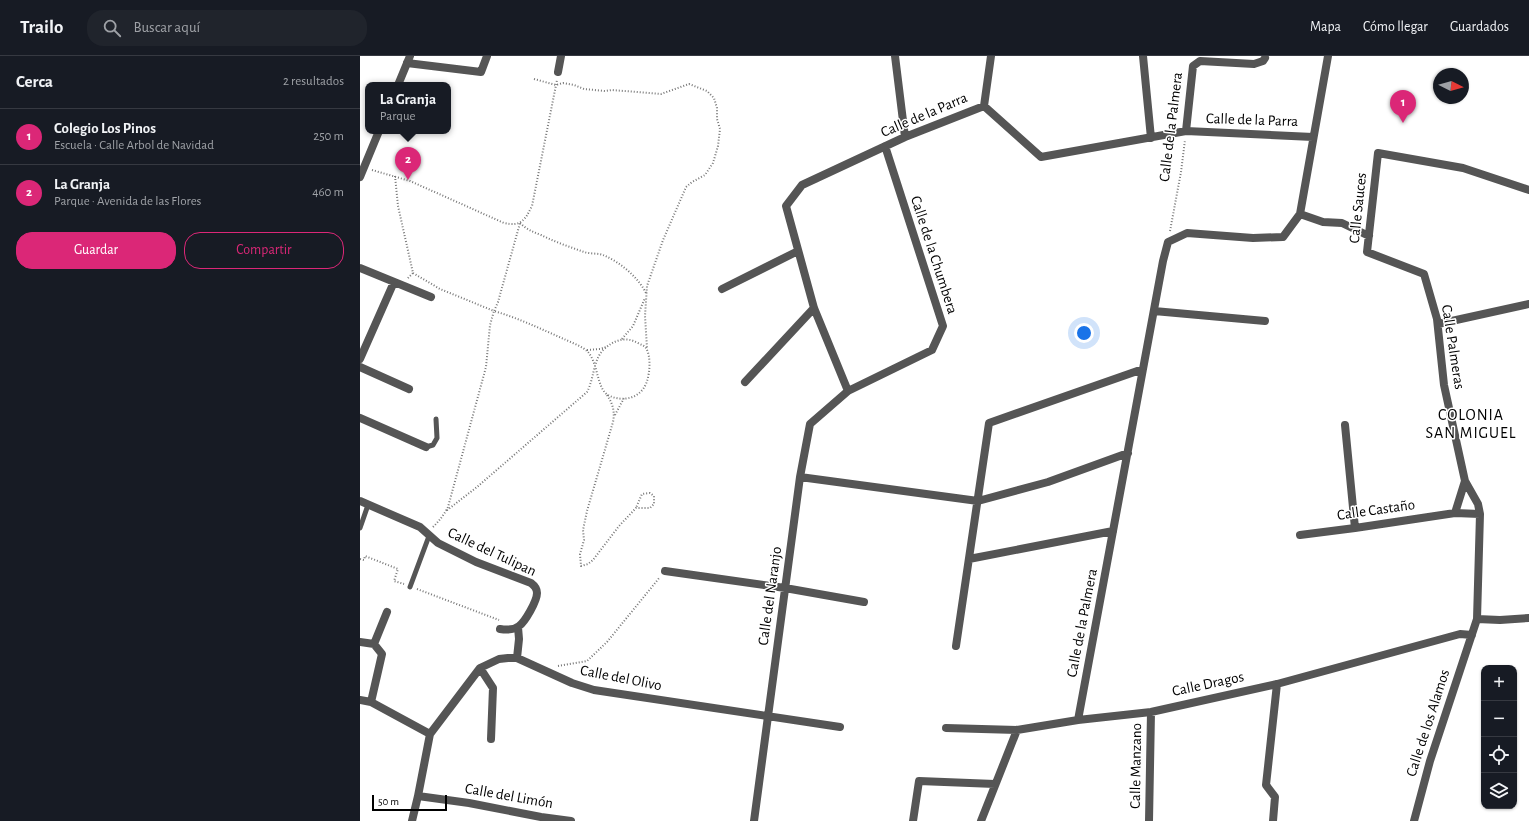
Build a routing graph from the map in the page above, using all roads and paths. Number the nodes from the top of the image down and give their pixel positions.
1 (487, 56) edge
2 (561, 56) edge
3 (895, 56) edge
4 (991, 56) edge
5 (1143, 56) edge
6 (1328, 56) edge
7 (1265, 58) dead end
8 (408, 59) edge
9 (558, 72) joint
10 (534, 79) dead end
11 (399, 82) edge
12 (556, 85) junction
13 (984, 106) junction
14 (1186, 131) junction
15 (378, 134) edge
16 (905, 137) junction
17 (1313, 137) junction
18 (1151, 138) junction
19 (885, 146) junction
20 (364, 167) junction
21 (395, 176) junction
22 (360, 177) edge
23 (1529, 190) edge
24 (1300, 214) junction
25 (520, 223) junction
26 (1369, 236) junction
27 (1168, 242) junction
28 (798, 251) junction
29 (360, 268) edge
30 (413, 273) junction
31 (1424, 274) joint
32 (397, 283) junction
33 (722, 289) dead end
34 (646, 294) junction
35 (431, 297) dead end
36 (1529, 304) edge
37 (814, 308) junction
38 (494, 311) junction
39 (1154, 311) junction
40 (1265, 321) dead end
41 (1438, 324) junction
42 (621, 339) junction
43 (607, 346) junction
44 (647, 349) junction
45 (586, 350) junction
46 (360, 360) edge
47 (596, 365) junction
48 (360, 367) edge
49 (1143, 369) junction
50 (745, 382) dead end
51 (409, 389) dead end
52 (848, 391) junction
53 (606, 394) junction
54 (624, 398) junction
55 (360, 418) edge
56 (614, 418) junction
57 (436, 419) dead end
58 (1345, 425) dead end
59 (426, 447) joint
60 (1128, 453) junction
61 (800, 477) junction
62 (1465, 481) junction
63 (360, 501) edge
64 (978, 501) junction
65 (368, 505) junction
66 (636, 508) junction
67 (446, 511) junction
68 (1455, 513) junction
69 (1480, 514) junction
70 (360, 528) edge
71 (1355, 528) junction
72 (1113, 531) junction
73 (1300, 534) dead end
74 (429, 536) junction
75 (360, 559) edge
76 (969, 560) junction
77 (665, 570) joint
78 (410, 587) junction
79 (785, 588) junction
80 (864, 602) dead end
81 (387, 612) dead end
82 (1529, 618) edge
83 (1477, 619) junction
84 (502, 626) joint
85 (518, 627) junction
86 (1472, 635) junction
87 (360, 642) edge
88 (374, 644) junction
89 (956, 646) dead end
90 (517, 658) junction
91 (553, 665) dead end
92 (480, 668) junction
93 (1277, 684) junction
94 (360, 700) edge
95 (370, 702) junction
96 (1151, 712) junction
97 (767, 716) junction
98 (1078, 720) junction
99 (840, 727) dead end
100 (946, 728) dead end
101 (1016, 730) junction
102 (430, 734) junction
103 (491, 739) dead end
104 (995, 784) junction
105 (418, 796) junction
106 (541, 819) edge
107 (412, 821) edge
108 (570, 821) edge
109 (754, 821) edge
110 (912, 821) edge
111 (981, 821) edge
112 (1149, 821) edge
113 (1273, 821) edge
114 (1414, 821) edge

1 - 8 street
2 - 9 street
3 - 16 street
4 - 13 street
5 - 18 street
6 - 17 street
7 - 14 street, Calle de la Palmera
8 - 11 street
9 - 12 path
10 - 12 path
12 - 25 path
12 - 34 path
13 - 16 street, Calle de la Parra
13 - 18 street, Calle de la Parra
14 - 17 street, Calle de la Parra
14 - 18 street, Calle de la Parra
14 - 27 path, Calle de la Palmera
15 - 20 street
16 - 19 street, Calle de la Parra
17 - 24 street
19 - 28 street, Calle de la Parra
19 - 52 street, Calle de la Chumbera
20 - 21 path
20 - 22 street
21 - 25 path
21 - 30 path
23 - 26 street, Calle Sauces
24 - 26 street
24 - 27 street
25 - 34 path
25 - 38 path
26 - 31 street, Calle Sauces
27 - 39 street, Calle de la Palmera
28 - 33 street
28 - 37 street, Calle de la Parra
29 - 32 street
30 - 32 path
30 - 38 path
31 - 41 street, Calle Palmeras
32 - 35 street
32 - 46 street
34 - 42 path
34 - 44 path
36 - 41 street
37 - 50 street
37 - 52 street, Calle de la Parra
38 - 45 path
38 - 67 path
39 - 40 street
39 - 49 street, Calle de la Palmera
41 - 62 street, Calle Palmeras
42 - 43 path
42 - 44 path
43 - 45 path
43 - 47 path
44 - 54 path
45 - 47 path
47 - 53 path
47 - 67 path
48 - 51 street
49 - 60 street, Calle de la Palmera
49 - 64 street
52 - 61 street, Calle del Naranjo
53 - 54 path
53 - 56 path
54 - 56 path
55 - 59 street
56 - 66 path
57 - 59 lane
58 - 71 street
60 - 64 street
60 - 72 street, Calle de la Palmera
61 - 64 street
61 - 79 street, Calle del Naranjo
62 - 68 street
62 - 69 street, Calle Palmeras
63 - 65 street, Calle del Tulipan
64 - 76 street
65 - 70 lane
65 - 74 street, Calle del Tulipan
66 - 66 path
67 - 74 path
68 - 69 street, Calle Castaño
68 - 71 street, Calle Castaño
69 - 83 street, Calle Palmeras
71 - 73 street, Calle Castaño
72 - 76 street
72 - 98 street, Calle de la Palmera
74 - 78 lane
74 - 85 street, Calle del Tulipan
75 - 78 path
76 - 89 street
77 - 79 street
77 - 91 path
78 - 84 path
79 - 80 street
79 - 97 street, Calle del Naranjo
81 - 88 street
82 - 83 street
83 - 86 street, Calle Palmeras
84 - 85 street
85 - 90 street
86 - 93 street, Calle Dragos
86 - 114 street, Calle de los Alamos
87 - 88 street
88 - 95 street
90 - 92 street, Calle del Olivo
90 - 97 street, Calle del Olivo
92 - 102 street, Calle del Olivo
92 - 103 street
93 - 96 street, Calle Dragos
93 - 113 street
94 - 95 street
95 - 102 street
96 - 98 street, Calle Dragos
96 - 112 street, Calle Manzano
97 - 99 street, Calle del Olivo
97 - 109 street, Calle del Naranjo
98 - 101 street, Calle Dragos
100 - 101 street, Calle Dragos
101 - 104 street
102 - 105 street, Calle del Olivo
104 - 110 street
104 - 111 street
105 - 106 street, Calle del Limón
105 - 107 street, Calle del Olivo
106 - 108 street, Calle del Limón

